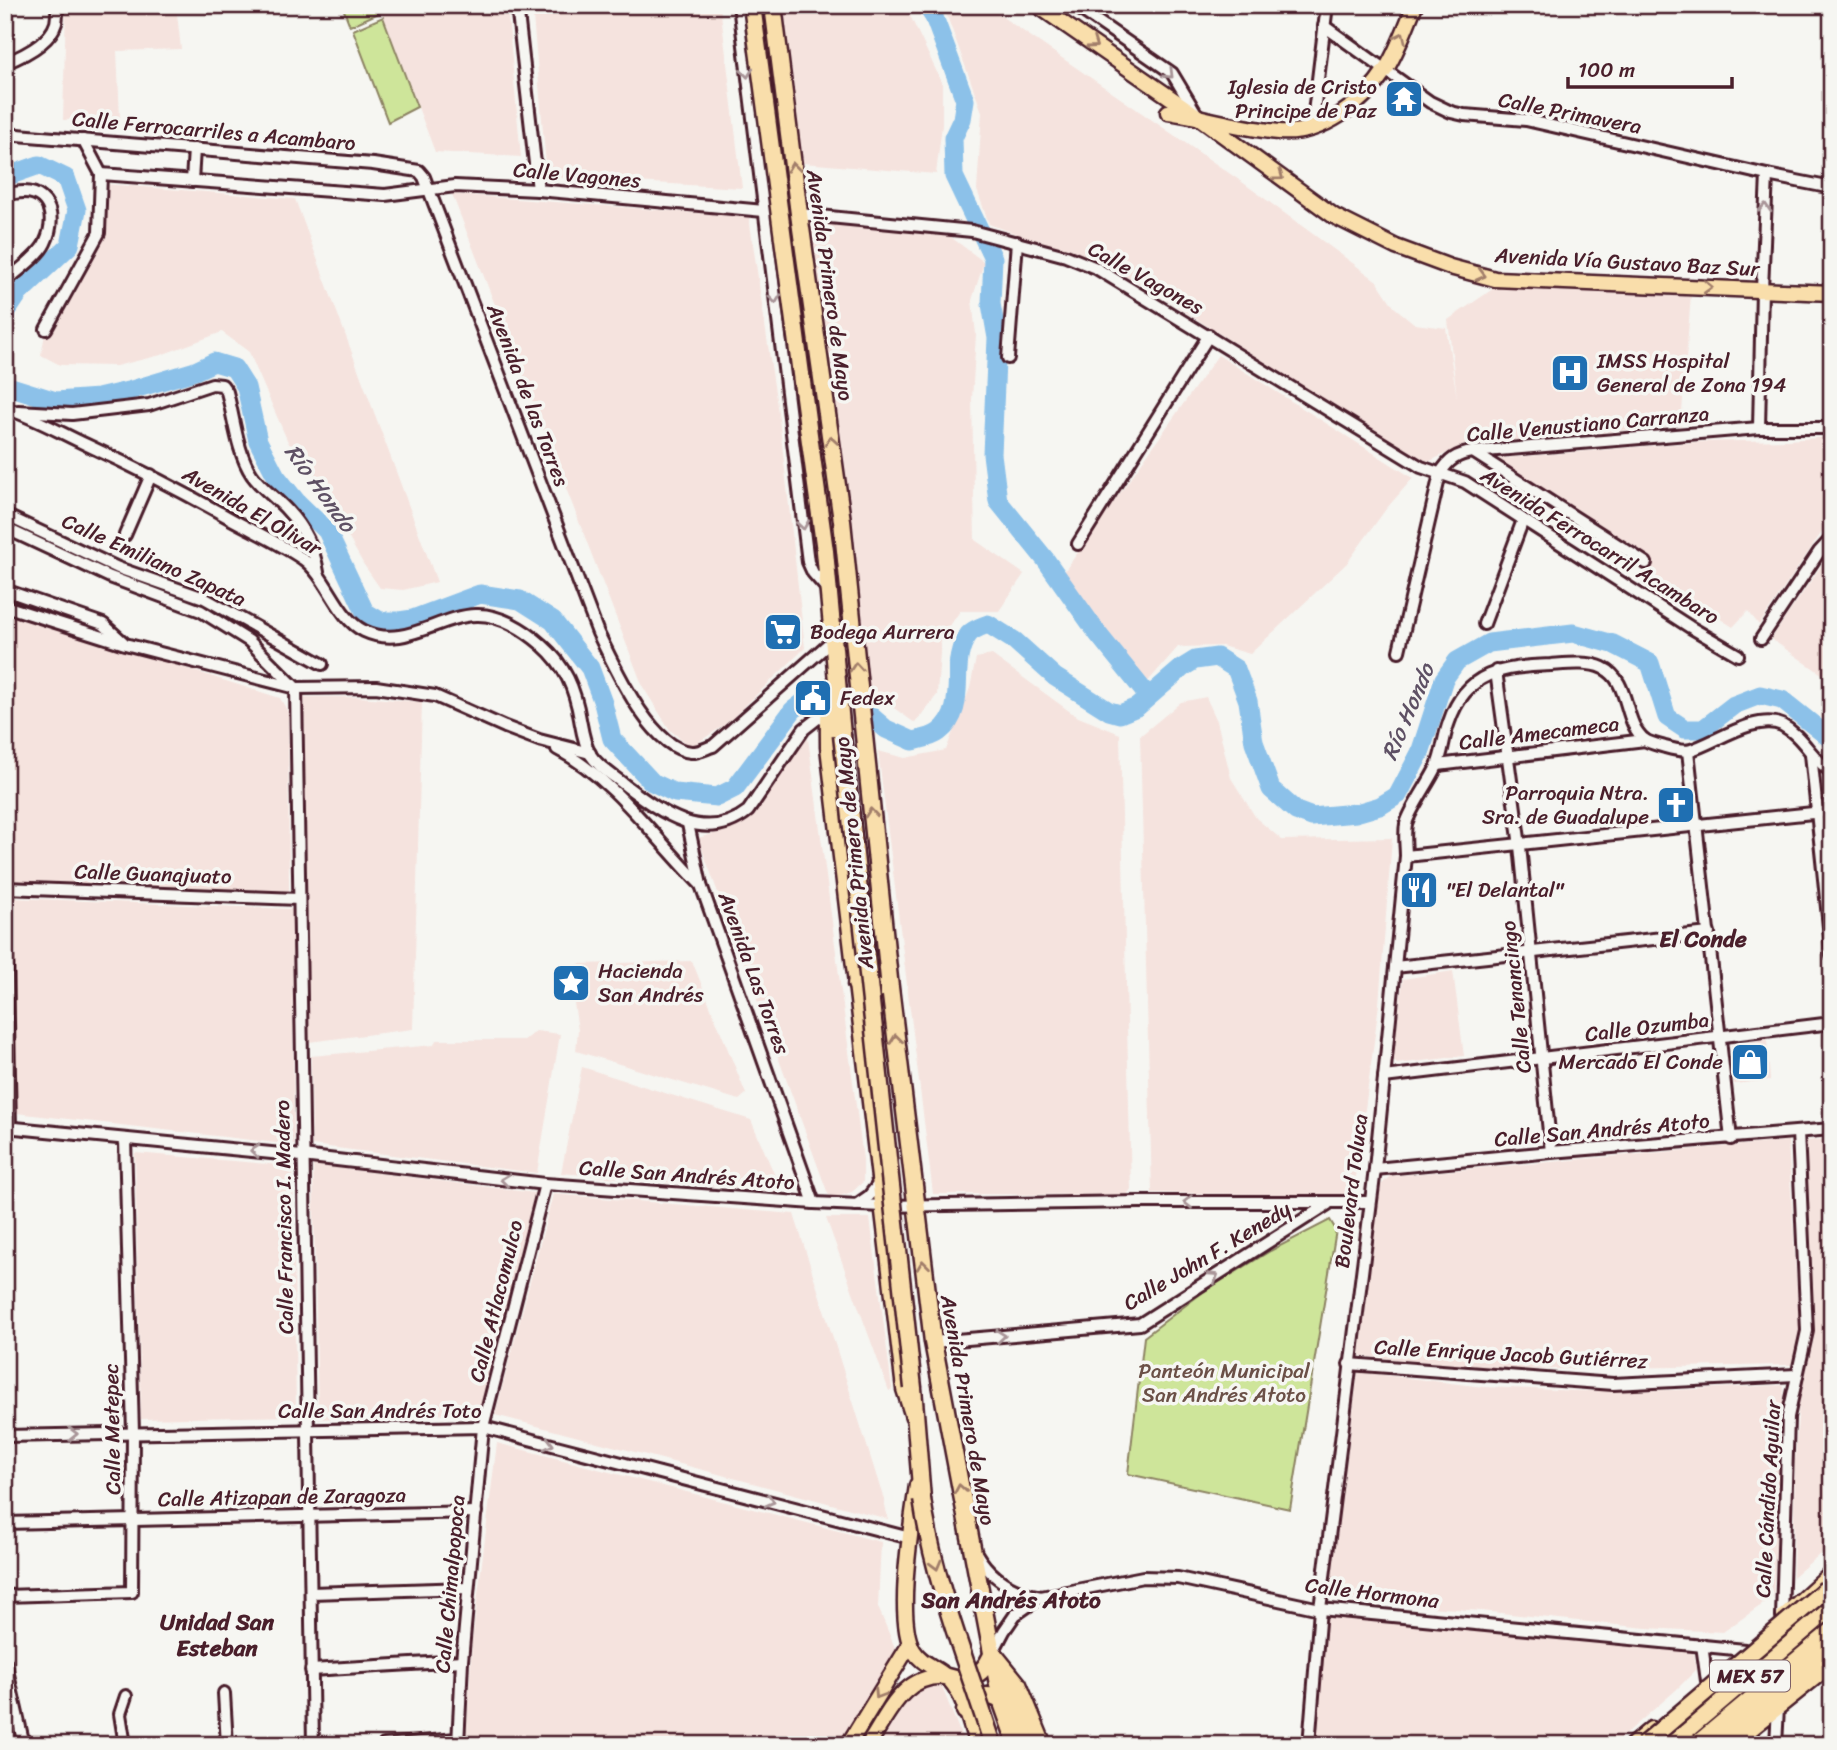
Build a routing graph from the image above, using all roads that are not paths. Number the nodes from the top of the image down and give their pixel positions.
1 (58, 5) edge
2 (517, 5) edge
3 (739, 5) edge
4 (752, 5) edge
5 (772, 5) edge
6 (1037, 5) edge
7 (1074, 5) edge
8 (1327, 5) edge
9 (1415, 5) edge
10 (1324, 26) junction
11 (5, 63) edge
12 (1386, 69) junction
13 (785, 105) junction
14 (751, 109) junction
15 (1168, 112) dead end
16 (1198, 116) junction
17 (1312, 129) junction
18 (5, 134) edge
19 (83, 140) junction
20 (194, 149) junction
21 (419, 171) joint
22 (101, 174) junction
23 (1767, 176) junction
24 (192, 181) junction
25 (1832, 188) edge
26 (429, 189) junction
27 (538, 190) junction
28 (5, 196) edge
29 (764, 211) junction
30 (799, 214) junction
31 (1017, 242) junction
32 (5, 282) edge
33 (1762, 289) junction
34 (1832, 293) edge
35 (46, 329) dead end
36 (1209, 335) junction
37 (1009, 358) dead end
38 (7, 407) edge
39 (1759, 428) junction
40 (1832, 428) edge
41 (1474, 452) junction
42 (1440, 474) junction
43 (152, 475) junction
44 (5, 516) edge
45 (1522, 520) junction
46 (5, 528) edge
47 (125, 534) dead end
48 (1832, 538) edge
49 (1078, 544) dead end
50 (1646, 563) dead end
51 (318, 572) junction
52 (5, 590) edge
53 (829, 590) junction
54 (204, 598) junction
55 (5, 606) edge
56 (201, 611) junction
57 (1484, 624) dead end
58 (834, 639) junction
59 (1761, 639) dead end
60 (125, 644) junction
61 (1399, 651) dead end
62 (1738, 655) dead end
63 (322, 664) dead end
64 (1496, 671) junction
65 (837, 683) junction
66 (296, 688) junction
67 (827, 711) junction
68 (539, 740) junction
69 (1645, 740) junction
70 (1688, 751) junction
71 (590, 753) junction
72 (1811, 754) junction
73 (1509, 757) junction
74 (1438, 765) junction
75 (1832, 772) edge
76 (1832, 811) edge
77 (1816, 813) junction
78 (688, 824) junction
79 (1698, 825) junction
80 (1520, 846) junction
81 (1406, 856) junction
82 (5, 865) edge
83 (701, 885) junction
84 (5, 888) edge
85 (299, 899) junction
86 (1709, 933) junction
87 (1531, 953) junction
88 (1832, 956) edge
89 (1395, 967) junction
90 (889, 979) junction
91 (856, 984) junction
92 (6, 995) edge
93 (1832, 1023) edge
94 (1719, 1038) junction
95 (1541, 1059) junction
96 (1384, 1077) junction
97 (7, 1127) edge
98 (1832, 1129) edge
99 (1798, 1132) junction
100 (125, 1139) junction
101 (1731, 1139) junction
102 (1551, 1152) junction
103 (302, 1156) junction
104 (1375, 1169) junction
105 (880, 1181) junction
106 (545, 1184) junction
107 (1370, 1202) junction
108 (814, 1203) junction
109 (1330, 1203) junction
110 (856, 1205) junction
111 (916, 1205) junction
112 (883, 1206) junction
113 (933, 1342) junction
114 (1349, 1364) junction
115 (1796, 1375) junction
116 (915, 1422) junction
117 (483, 1427) junction
118 (308, 1430) junction
119 (133, 1433) junction
120 (5, 1436) edge
121 (919, 1473) junction
122 (476, 1512) junction
123 (310, 1516) junction
124 (133, 1519) junction
125 (5, 1522) edge
126 (969, 1535) junction
127 (910, 1538) junction
128 (1832, 1572) edge
129 (1832, 1585) edge
130 (468, 1588) junction
131 (311, 1593) junction
132 (1832, 1595) edge
133 (5, 1596) edge
134 (1041, 1597) junction
135 (1832, 1607) edge
136 (1320, 1609) junction
137 (1782, 1617) junction
138 (1832, 1631) edge
139 (910, 1644) junction
140 (1702, 1646) junction
141 (1832, 1647) edge
142 (1783, 1648) junction
143 (1745, 1650) junction
144 (993, 1652) junction
145 (5, 1661) edge
146 (462, 1661) junction
147 (1832, 1664) edge
148 (311, 1670) junction
149 (1713, 1676) junction
150 (947, 1677) junction
151 (224, 1693) dead end
152 (126, 1696) dead end
153 (1007, 1700) junction
154 (1778, 1707) junction
155 (965, 1710) junction
156 (457, 1742) edge
157 (24, 1745) edge
158 (125, 1745) edge
159 (227, 1745) edge
160 (313, 1745) edge
161 (384, 1745) edge
162 (848, 1745) edge
163 (868, 1745) edge
164 (977, 1745) edge
165 (993, 1745) edge
166 (1017, 1745) edge
167 (1028, 1745) edge
168 (1044, 1745) edge
169 (1309, 1745) edge
170 (1632, 1745) edge
171 (1643, 1745) edge
172 (1656, 1745) edge
173 (1669, 1745) edge
174 (1696, 1745) edge
175 (1717, 1745) edge
176 (1731, 1745) edge
177 (1776, 1745) edge

1 - 11 street
2 - 27 street
3 -> 14 street
4 - 53 highway, Avenida Primero de Mayo, bridge
5 - 13 highway, Avenida Primero de Mayo
6 -> 16 main road, Avenida Vía Gustavo Baz Sur
7 -> 16 street
8 - 10 street
12 -> 9 main road
10 - 12 street, Calle Primavera
10 - 17 street
12 - 17 main road
12 - 23 street, Calle Primavera
13 - 14 street
30 -> 13 highway, Avenida Primero de Mayo
14 - 29 street
15 - 16 main road
16 - 17 main road
16 -> 33 main road, Avenida Vía Gustavo Baz Sur
18 - 19 street, Calle Ferrocarriles a Acambaro
19 - 20 street, Calle Ferrocarriles a Acambaro
19 - 22 street
20 - 21 street, Calle Ferrocarriles a Acambaro
20 - 24 street
21 - 26 street, Avenida de las Torres
22 - 24 street
22 - 35 street
23 - 25 street, Calle Primavera
33 -> 23 street
24 - 26 street
26 - 27 street, Calle Vagones
26 - 58 street, Avenida de las Torres
27 - 29 street, Calle Vagones
28 - 32 street
29 -> 53 street
30 - 31 street, Calle Vagones
90 -> 30 highway, Avenida Primero de Mayo
31 - 36 street, Calle Vagones
31 - 37 street
33 - 34 main road, Avenida Vía Gustavo Baz Sur
33 - 39 street
36 - 42 street, Calle Vagones
36 - 49 street
38 - 43 street, Avenida El Olivar
38 - 51 street
39 - 40 street, Calle Venustiano Carranza
39 - 41 street, Calle Venustiano Carranza
41 - 42 street, Calle Venustiano Carranza
41 - 50 street, Avenida Ferrocarril Acambaro
42 - 45 street, Avenida Ferrocarril Acambaro
42 - 61 street
43 - 47 street
43 - 51 street, Avenida El Olivar
44 - 54 street, Calle Emiliano Zapata
45 - 57 street
45 - 62 street, Avenida Ferrocarril Acambaro
46 - 56 street, Calle Emiliano Zapata
48 - 59 street
51 - 71 street, Avenida El Olivar
52 - 60 street
53 - 58 highway, Avenida Primero de Mayo
54 - 56 street
54 - 63 street, Calle Emiliano Zapata
55 - 60 street
56 - 66 street, Calle Emiliano Zapata
58 - 65 highway, Avenida Primero de Mayo
60 - 66 street
64 - 69 street
64 - 73 street, Calle Tenancingo
64 - 74 street, Boulevard Toluca
65 - 67 main road, Avenida Primero de Mayo
65 - 116 highway, Avenida Primero de Mayo, bridge
66 - 68 street
66 - 85 street, Calle Francisco I. Madero
67 - 78 street
67 - 91 main road, Avenida Primero de Mayo
68 - 71 street
68 - 83 street, Avenida Las Torres
69 - 70 street
69 - 73 street, Calle Amecameca
70 - 72 street
70 - 79 street
71 - 78 street
72 - 75 street
72 - 77 street
73 - 74 street, Calle Amecameca
73 - 80 street, Calle Tenancingo
74 - 81 street, Boulevard Toluca
76 - 77 street
77 - 79 street
77 - 88 street
78 - 83 street
79 - 80 street
79 - 86 street
80 - 81 street
80 - 87 street, Calle Tenancingo
81 - 89 street, Boulevard Toluca
82 - 84 street
83 - 108 street, Avenida Las Torres
84 - 85 street, Calle Guanajuato
84 - 92 street
85 - 103 street, Calle Francisco I. Madero
86 - 87 street
86 - 94 street
87 - 89 street
87 - 95 street, Calle Tenancingo
89 - 96 street, Boulevard Toluca
90 - 91 highway
111 -> 90 highway, Avenida Primero de Mayo
91 - 105 main road, Avenida Primero de Mayo
92 - 97 street
93 - 94 street, Calle Ozumba
94 - 95 street, Calle Ozumba
94 - 101 street
95 - 96 street, Calle Ozumba
95 - 102 street, Calle Tenancingo
96 - 104 street, Boulevard Toluca
97 - 100 street, Calle San Andrés Atoto
98 - 99 street, Calle San Andrés Atoto
99 - 101 street, Calle San Andrés Atoto
99 - 115 street, Calle Cándido Aguilar
103 -> 100 street, Calle San Andrés Atoto
100 - 119 street, Calle Metepec
101 - 102 street, Calle San Andrés Atoto
102 - 104 street, Calle San Andrés Atoto
106 -> 103 street, Calle San Andrés Atoto
103 - 118 street, Calle Francisco I. Madero
104 - 107 street, Boulevard Toluca
105 - 110 street
105 - 112 main road, Avenida Primero de Mayo
106 - 108 street, Calle San Andrés Atoto
106 - 117 street, Calle Atlacomulco
107 - 109 street, Calle San Andrés Atoto
107 - 114 street, Boulevard Toluca
108 - 110 street, Calle San Andrés Atoto
109 -> 111 street, Calle San Andrés Atoto
113 -> 109 street, Calle John F. Kenedy
110 - 112 street, Calle San Andrés Atoto
111 - 112 street, Calle San Andrés Atoto
113 -> 111 highway, Avenida Primero de Mayo
112 - 116 main road, Avenida Primero de Mayo
126 -> 113 highway, Avenida Primero de Mayo
114 - 115 street, Calle Enrique Jacob Gutiérrez
114 - 136 street, Boulevard Toluca
115 - 137 street, Calle Cándido Aguilar
116 - 121 highway, Avenida Primero de Mayo
117 - 118 street, Calle San Andrés Toto
117 - 122 street, Calle Chimalpopoca
117 -> 127 street, Calle San Andrés Toto
118 - 119 street, Calle San Andrés Toto
118 - 123 street, Calle Francisco I. Madero
120 -> 119 street, Calle San Andrés Toto
119 - 124 street, Calle Metepec
121 - 127 main road, Avenida Primero de Mayo
121 -> 165 highway, Avenida Primero de Mayo, bridge
122 - 123 street, Calle Atizapan de Zaragoza
122 - 130 street, Calle Chimalpopoca
123 - 124 street, Calle Atizapan de Zaragoza
123 - 131 street, Calle Francisco I. Madero
124 - 125 street, Calle Atizapan de Zaragoza
124 - 133 street, Calle Metepec
126 - 134 street
126 - 144 highway, Avenida Primero de Mayo
127 - 139 main road, Avenida Primero de Mayo
128 - 137 main road
129 - 171 highway, bridge
130 - 131 street
130 - 146 street, Calle Chimalpopoca
131 - 148 street, Calle Francisco I. Madero
132 - 172 highway
134 - 136 street, Calle Hormona
134 - 144 street, Calle Hormona
135 - 142 highway, MEX 57
136 - 140 street, Calle Hormona
136 - 169 street, Boulevard Toluca
137 - 143 main road
138 - 174 highway, MEX 57
139 - 150 main road
139 -> 162 main road
140 - 143 street, Calle Hormona
140 - 149 street
141 - 175 highway
142 - 149 highway
142 - 173 highway, MEX 57
143 - 149 main road
144 - 150 highway
144 - 153 highway
144 - 168 main road, Avenida Primero de Mayo
145 - 157 street
146 - 148 street
146 - 156 street, Calle Chimalpopoca
147 - 154 main road
148 - 160 street, Calle Francisco I. Madero
149 - 170 main road
150 - 155 main road
150 - 163 main road
151 - 159 street
152 - 158 street
153 - 155 highway
153 - 166 highway
153 - 167 highway
154 - 176 main road
154 - 177 street
155 - 164 main road
156 - 161 street

